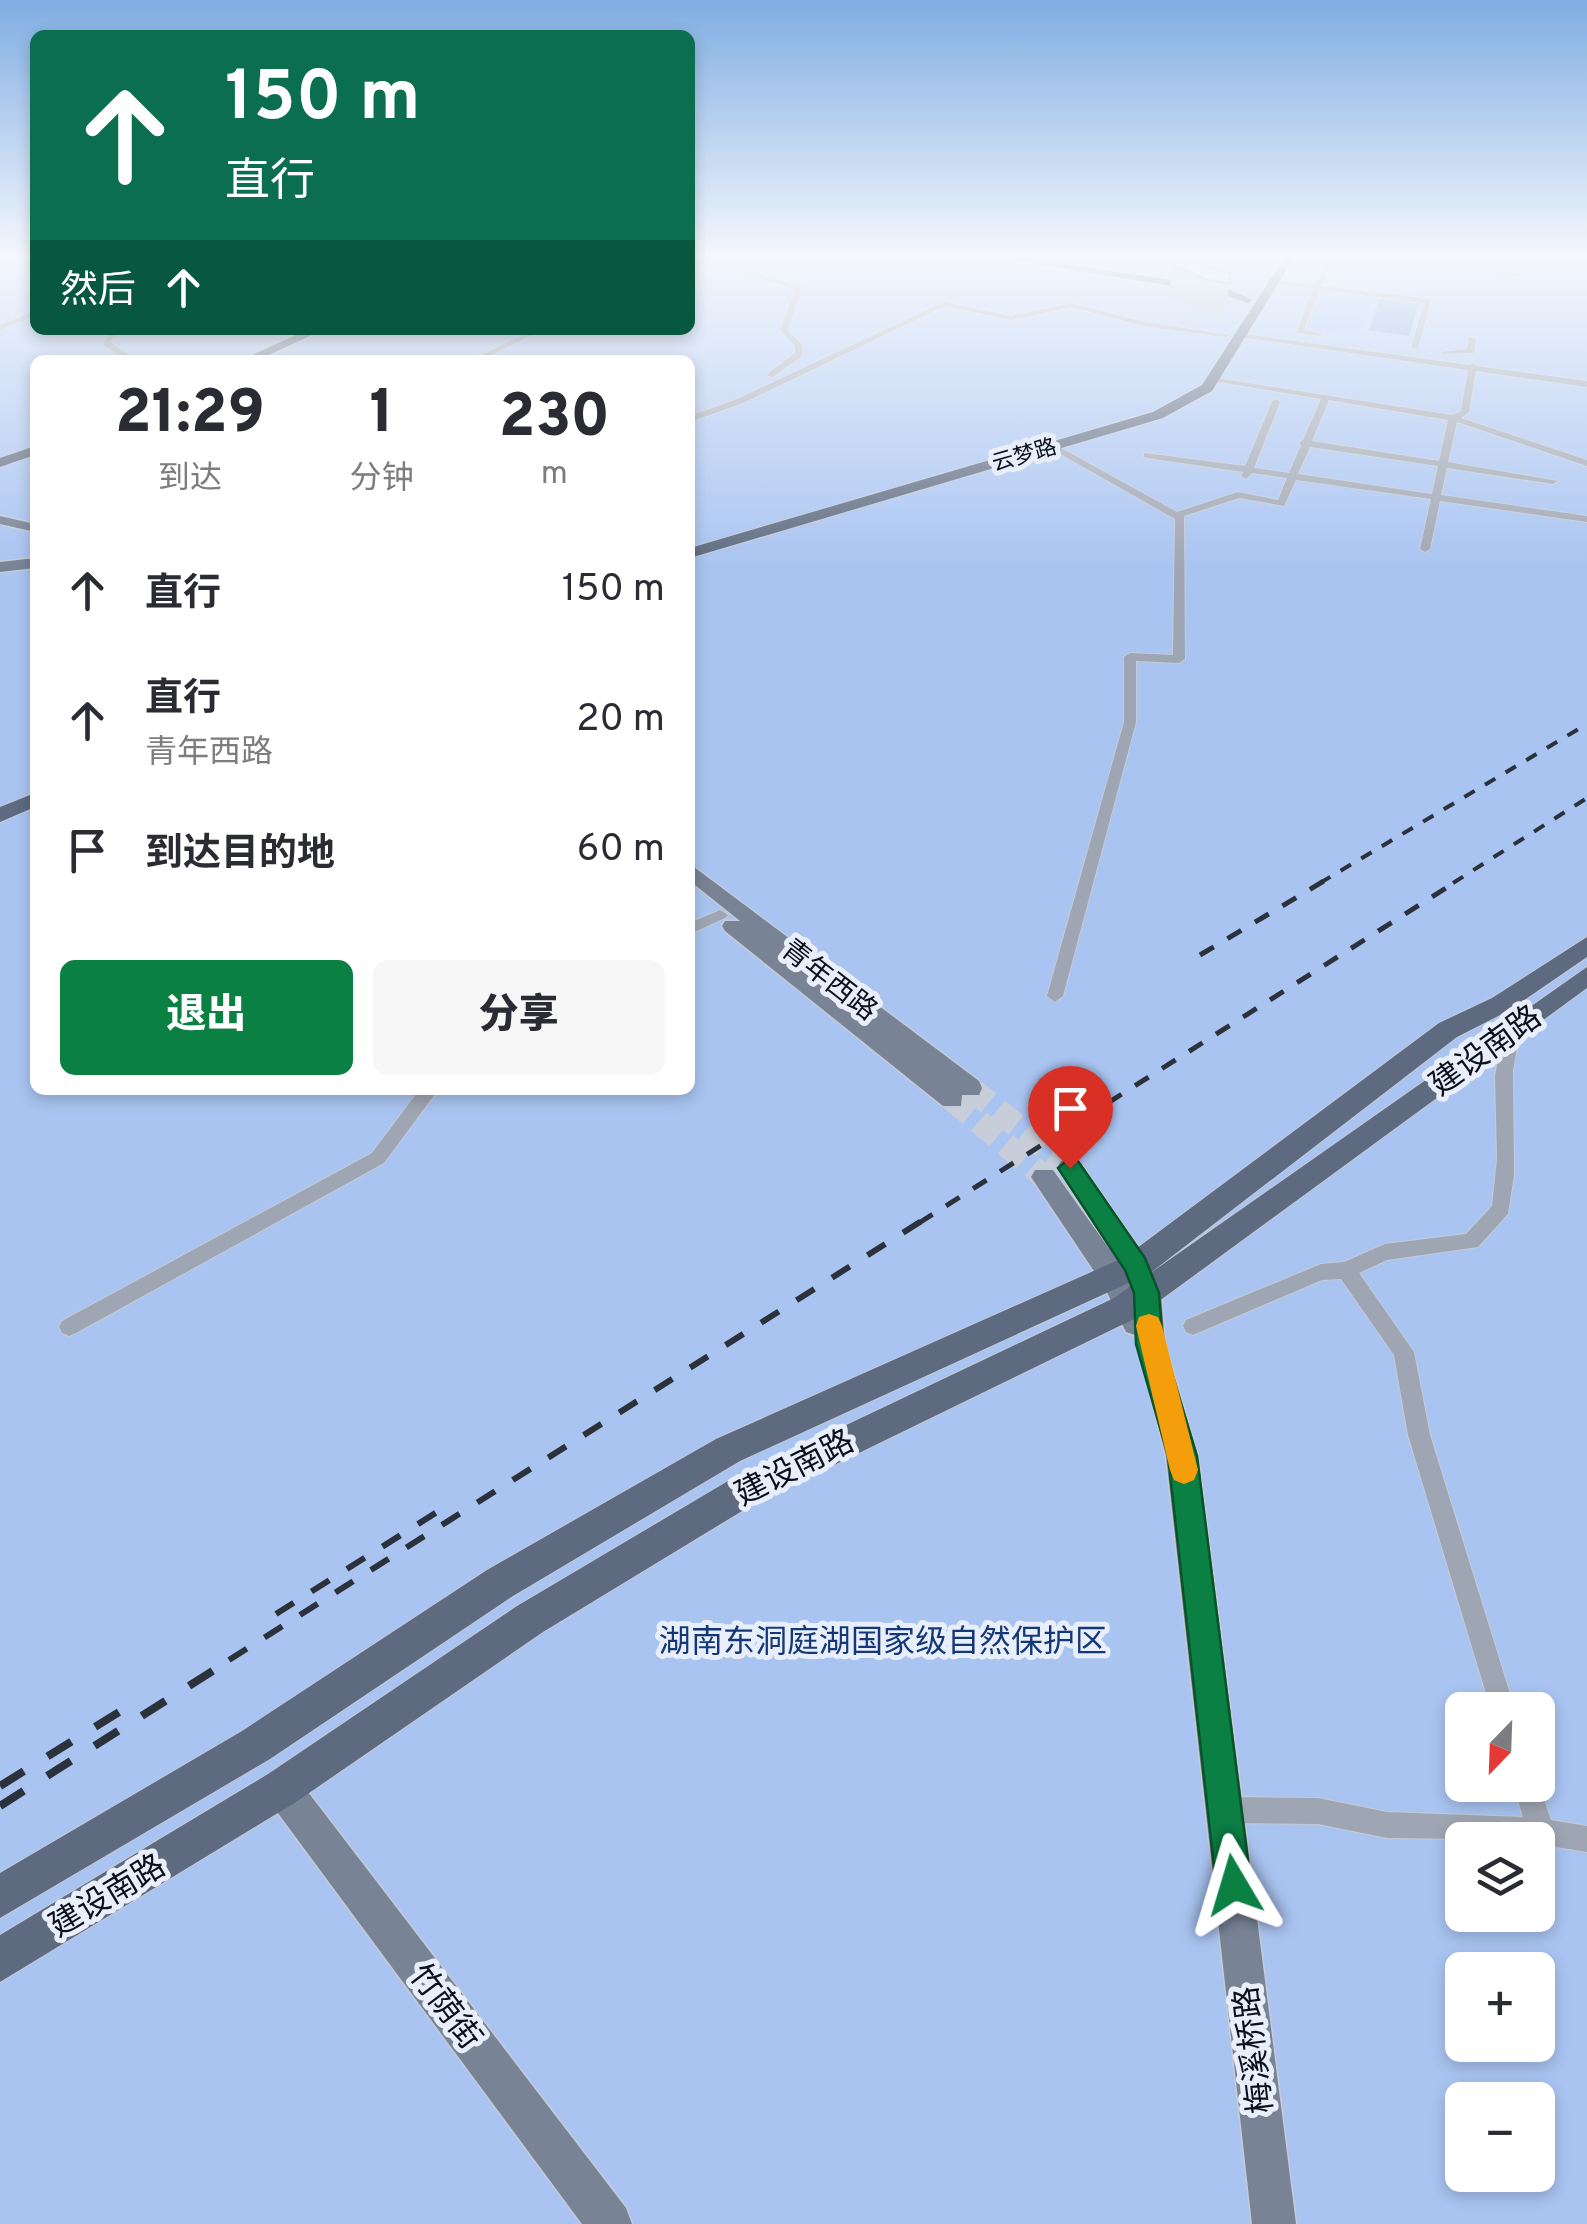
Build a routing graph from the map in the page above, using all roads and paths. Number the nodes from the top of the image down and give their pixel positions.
1 (788, 362) edge
2 (823, 362) edge
3 (1212, 362) edge
4 (1221, 362) edge
5 (1447, 362) edge
6 (1473, 365) junction
7 (1213, 379) junction
8 (1587, 384) edge
9 (770, 387) junction
10 (1326, 398) junction
11 (1276, 402) dead end
12 (695, 417) edge
13 (1453, 418) junction
14 (30, 442) edge
15 (1304, 443) junction
16 (1051, 446) junction
17 (0, 453) edge
18 (30, 453) edge
19 (1147, 455) dead end
20 (1587, 462) edge
21 (0, 463) edge
22 (1441, 465) junction
23 (1248, 470) junction
24 (1292, 476) junction
25 (1553, 482) dead end
26 (1238, 495) junction
27 (1435, 498) junction
28 (1176, 516) junction
29 (1587, 519) edge
30 (4, 524) edge
31 (30, 525) edge
32 (30, 535) edge
33 (695, 543) edge
34 (1425, 549) dead end
35 (695, 552) edge
36 (30, 563) edge
37 (0, 566) edge
38 (30, 786) edge
39 (0, 800) edge
40 (30, 801) edge
41 (0, 815) edge
42 (695, 875) edge
43 (695, 896) edge
44 (720, 916) junction
45 (695, 927) edge
46 (1587, 945) edge
47 (1587, 976) edge
48 (1054, 996) dead end
49 (1512, 1030) junction
50 (425, 1095) edge
51 (1056, 1172) tunnel mouth
52 (1346, 1270) junction
53 (1130, 1286) junction
54 (1194, 1326) dead end
55 (69, 1327) dead end
56 (1497, 1692) edge
57 (282, 1788) junction
58 (1224, 1810) junction
59 (1445, 1827) edge
60 (1555, 1833) edge
61 (1587, 1839) edge
62 (0, 1897) edge
63 (0, 1960) edge
64 (610, 2224) edge
65 (1274, 2224) edge

1 - 9 street
2 - 9 street
3 - 33 main road
4 - 7 main road, 云梦路
5 - 6 street
6 - 8 street
6 - 13 street
7 - 10 street
7 - 16 main road, 云梦路
9 - 12 street
10 - 13 street
10 - 15 street
11 - 23 street
13 - 20 street
13 - 22 street
14 - 17 main road
15 - 22 street
15 - 24 street
16 - 28 street
16 - 35 main road, 云梦路
18 - 21 main road
19 - 23 street
22 - 25 street
22 - 27 street
23 - 24 street
23 - 26 street
24 - 26 street
24 - 27 street
26 - 28 street
27 - 29 street
27 - 34 street
28 - 48 street
30 - 31 main road
30 - 32 main road
36 - 37 main road
38 - 39 main road
40 - 41 main road
42 - 44 main road, 青年西路
43 - 44 main road, 青年西路
44 - 45 street
46 - 53 main road, 建设南路
47 - 49 main road, 建设南路
49 - 52 street
49 - 53 main road, 建设南路
50 - 55 street
51 - 53 main road
52 - 54 street
52 - 56 street
53 - 57 main road, 建设南路
53 - 58 main road, 梅溪桥路
53 - 62 main road, 建设南路
57 - 63 main road, 建设南路
57 - 64 main road, 竹荫街
58 - 59 street
58 - 65 main road, 梅溪桥路
60 - 61 street

